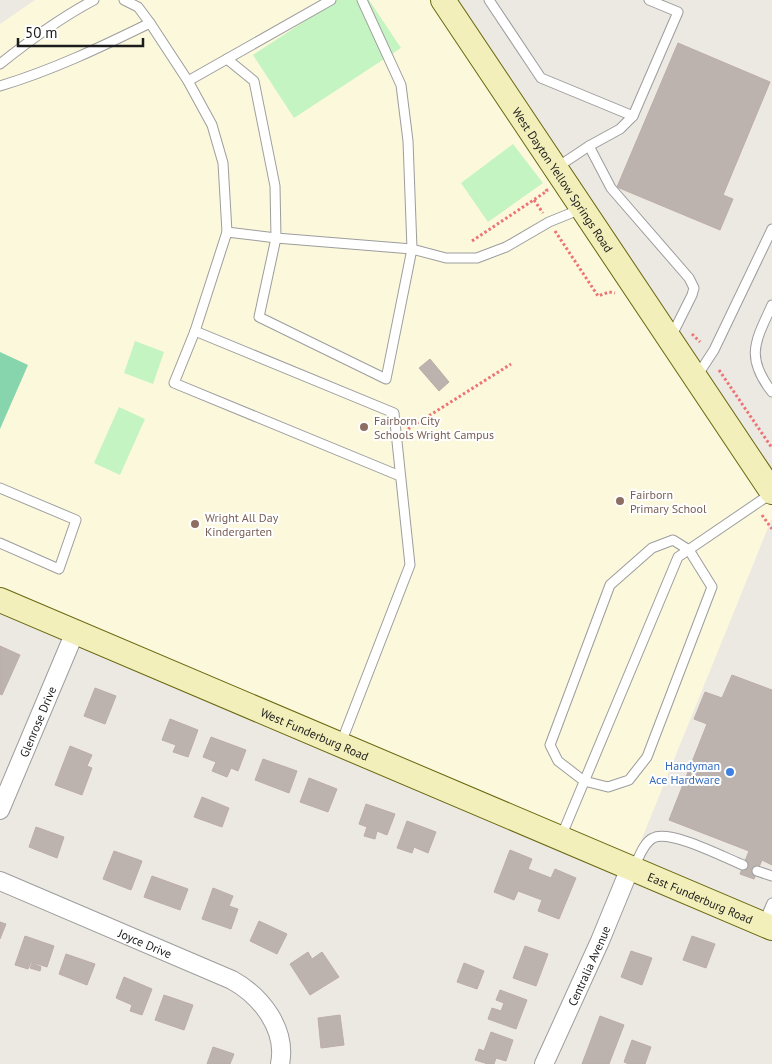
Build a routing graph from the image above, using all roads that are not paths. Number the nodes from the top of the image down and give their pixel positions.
1 (94, 0) edge
2 (124, 0) edge
3 (331, 0) edge
4 (362, 0) edge
5 (443, 0) edge
6 (489, 0) edge
7 (650, 0) edge
8 (150, 23) junction
9 (227, 59) junction
10 (0, 64) edge
11 (188, 81) junction
12 (0, 86) edge
13 (634, 116) junction
14 (589, 146) junction
15 (556, 168) junction
16 (583, 209) junction
17 (772, 229) edge
18 (227, 232) junction
19 (276, 238) junction
20 (412, 249) junction
21 (772, 305) edge
22 (194, 331) junction
23 (680, 336) junction
24 (689, 369) junction
25 (772, 392) edge
26 (400, 476) junction
27 (0, 488) edge
28 (772, 492) edge
29 (0, 544) edge
30 (689, 550) junction
31 (0, 600) edge
32 (75, 632) junction
33 (340, 745) junction
34 (584, 781) junction
35 (0, 810) edge
36 (560, 839) junction
37 (743, 865) dead end
38 (631, 869) junction
39 (757, 871) dead end
40 (772, 876) edge
41 (0, 881) edge
42 (772, 903) edge
43 (767, 926) edge
44 (280, 1064) edge
45 (544, 1064) edge

1 - 10 lane
2 - 8 lane
3 - 9 lane
4 - 20 lane
5 - 15 street, West Dayton Yellow Springs Road
6 - 13 lane
7 - 13 lane
8 - 11 lane
8 - 12 lane
9 - 11 lane
9 - 19 lane
11 - 18 lane
13 - 14 lane
14 - 15 lane
14 - 23 lane
15 - 16 street, West Dayton Yellow Springs Road
16 - 20 lane
16 - 23 street, West Dayton Yellow Springs Road
17 - 24 lane
18 - 19 lane
18 - 22 lane
19 - 20 lane
19 - 20 lane
21 - 25 lane
22 - 26 lane
22 - 26 lane
23 - 24 street, West Dayton Yellow Springs Road
24 - 28 street, West Dayton Yellow Springs Road
26 - 33 lane
27 - 29 lane
28 - 30 lane
30 - 34 lane
30 - 34 lane
30 - 34 lane
31 - 32 street, West Funderburg Road
32 - 33 street, West Funderburg Road
32 - 35 street, Glenrose Drive
33 - 36 street, West Funderburg Road
34 - 36 lane
36 - 38 street, West Funderburg Road
37 - 38 lane
38 - 43 street, East Funderburg Road
38 - 45 street, Centralia Avenue
39 - 40 lane
41 - 44 street, Joyce Drive
42 - 43 lane

